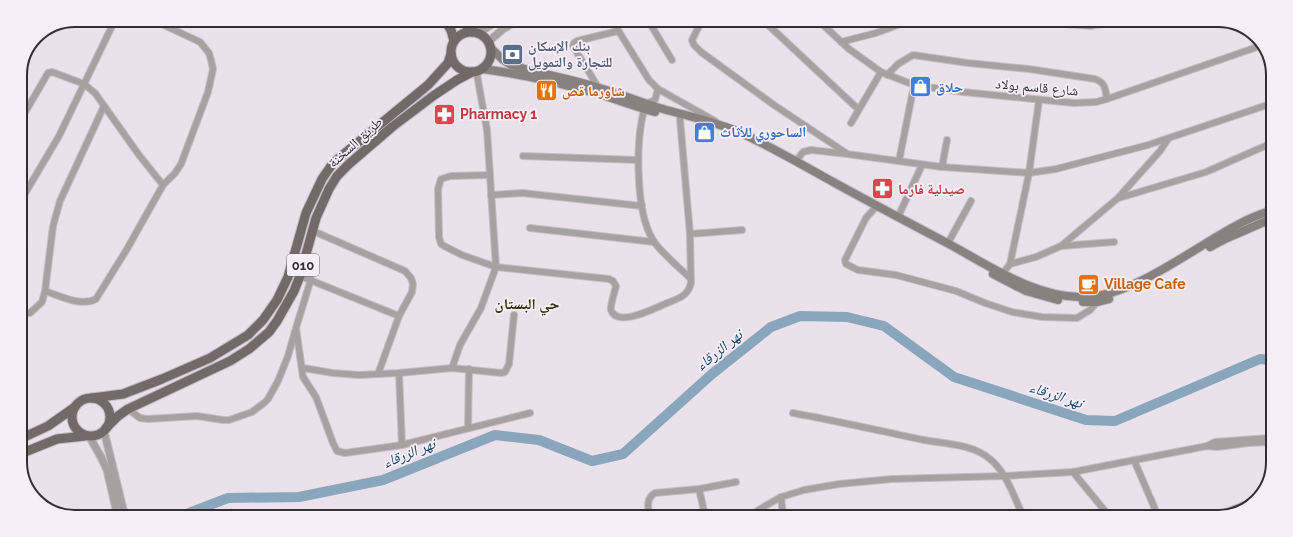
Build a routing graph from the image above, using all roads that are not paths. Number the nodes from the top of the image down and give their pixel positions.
1 (112, 27) edge
2 (168, 27) edge
3 (449, 27) edge
4 (468, 27) edge
5 (488, 27) edge
6 (506, 27) edge
7 (616, 27) edge
8 (652, 27) edge
9 (698, 27) edge
10 (770, 27) edge
11 (825, 27) edge
12 (893, 27) edge
13 (618, 31) junction
14 (475, 33) junction
15 (454, 41) junction
16 (841, 42) junction
17 (489, 45) junction
18 (1257, 47) edge
19 (451, 54) junction
20 (672, 60) dead end
21 (477, 71) junction
22 (884, 74) junction
23 (84, 84) junction
24 (914, 85) junction
25 (598, 87) junction
26 (658, 89) junction
27 (1107, 99) junction
28 (1039, 100) junction
29 (1266, 105) edge
30 (104, 106) junction
31 (645, 107) junction
32 (27, 109) edge
33 (858, 110) junction
34 (680, 119) junction
35 (851, 123) dead end
36 (723, 126) junction
37 (1168, 139) junction
38 (947, 140) dead end
39 (1266, 147) edge
40 (847, 154) junction
41 (523, 156) dead end
42 (638, 160) junction
43 (796, 161) junction
44 (899, 162) junction
45 (922, 165) junction
46 (942, 167) junction
47 (1029, 173) junction
48 (490, 175) junction
49 (163, 185) junction
50 (27, 190) edge
51 (492, 195) junction
52 (1118, 198) junction
53 (970, 201) dead end
54 (642, 206) junction
55 (874, 209) junction
56 (1266, 213) edge
57 (898, 217) junction
58 (1266, 220) edge
59 (1243, 226) junction
60 (530, 228) dead end
61 (742, 230) dead end
62 (313, 231) junction
63 (690, 234) junction
64 (654, 242) junction
65 (1114, 242) dead end
66 (948, 244) junction
67 (1061, 246) junction
68 (1010, 264) junction
69 (496, 267) junction
70 (1002, 273) junction
71 (300, 276) junction
72 (690, 278) junction
73 (311, 280) junction
74 (45, 290) junction
75 (1097, 302) junction
76 (27, 313) edge
77 (514, 315) dead end
78 (399, 316) junction
79 (296, 328) junction
80 (303, 368) junction
81 (452, 368) junction
82 (469, 369) junction
83 (399, 373) junction
84 (378, 374) junction
85 (92, 398) junction
86 (75, 407) junction
87 (128, 409) junction
88 (530, 413) dead end
89 (793, 413) dead end
90 (468, 428) junction
91 (105, 430) junction
92 (27, 436) edge
93 (87, 436) junction
94 (1266, 438) edge
95 (1266, 442) edge
96 (402, 445) junction
97 (1208, 446) junction
98 (27, 451) edge
99 (1134, 460) junction
100 (1073, 472) junction
101 (1005, 476) junction
102 (736, 482) dead end
103 (699, 489) junction
104 (781, 497) junction
105 (116, 510) edge
106 (123, 510) edge
107 (649, 510) edge
108 (704, 510) edge
109 (759, 510) edge
110 (782, 510) edge
111 (1020, 510) edge
112 (1104, 510) edge
113 (1155, 510) edge

1 - 23 street
2 - 49 street
3 - 15 main road
4 - 14 main road
5 - 14 street
6 - 17 street
7 - 13 street
8 - 20 street
9 - 40 street
10 - 33 street
11 - 16 street, شارع قاسم بولاد
12 - 16 street
13 - 25 street
13 - 26 street
14 - 15 main road
14 - 17 main road
15 - 19 main road
16 - 22 street, شارع قاسم بولاد
17 - 21 main road
17 - 25 main road
18 - 27 street, شارع قاسم بولاد
19 - 21 main road
19 - 85 main road, طريق السخنة / 010
21 - 31 main road
21 - 48 street
21 - 62 main road, طريق السخنة / 010
22 - 24 street, شارع قاسم بولاد
22 - 27 street
22 - 33 street
23 - 30 street
23 - 32 street
23 - 50 street
24 - 28 street, شارع قاسم بولاد
24 - 44 street
25 - 31 main road
26 - 31 street
26 - 36 street
27 - 28 street, شارع قاسم بولاد
28 - 47 street
29 - 37 street
30 - 49 street
30 - 74 street
31 - 34 main road
31 - 36 main road
31 - 42 street
33 - 35 street
34 - 55 main road
34 - 63 street
36 - 43 main road
37 - 47 street
37 - 52 street
38 - 46 street
39 - 52 street
40 - 43 street
40 - 44 street
41 - 42 street
42 - 54 street
43 - 57 main road
44 - 45 street
45 - 46 street
45 - 57 street
46 - 47 street
47 - 68 street
48 - 51 street
48 - 69 street
49 - 74 street
51 - 54 street
51 - 69 street
52 - 67 street
53 - 66 street
54 - 64 street
55 - 75 main road
55 - 75 street
56 - 59 main road
57 - 66 main road
58 - 59 main road
59 - 70 main road
59 - 75 main road
60 - 64 street
61 - 63 street
62 - 71 main road, طريق السخنة / 010
62 - 78 street
63 - 72 street
64 - 72 street
65 - 67 street
66 - 70 main road
67 - 68 street
68 - 70 street
69 - 72 street
69 - 81 street
71 - 73 street
71 - 87 main road, طريق السخنة / 010
73 - 78 street
73 - 79 street
74 - 76 street
77 - 82 street
78 - 84 street
79 - 80 street
79 - 87 street
80 - 84 street
80 - 96 street
81 - 82 street
81 - 83 street
82 - 90 street
83 - 84 street
83 - 96 street
85 - 86 main road, 010
85 - 91 main road
86 - 92 main road, 010
86 - 93 main road
87 - 91 main road, طريق السخنة / 010
88 - 90 street
89 - 101 street
90 - 96 street
91 - 93 main road, 010
91 - 106 street
93 - 98 main road, 010
93 - 105 street
94 - 97 street
95 - 97 street
97 - 99 street
99 - 100 street
99 - 113 street
100 - 101 street
100 - 112 street
101 - 104 street
101 - 111 street
102 - 103 street
103 - 107 street
103 - 108 street
104 - 109 street
104 - 110 street

